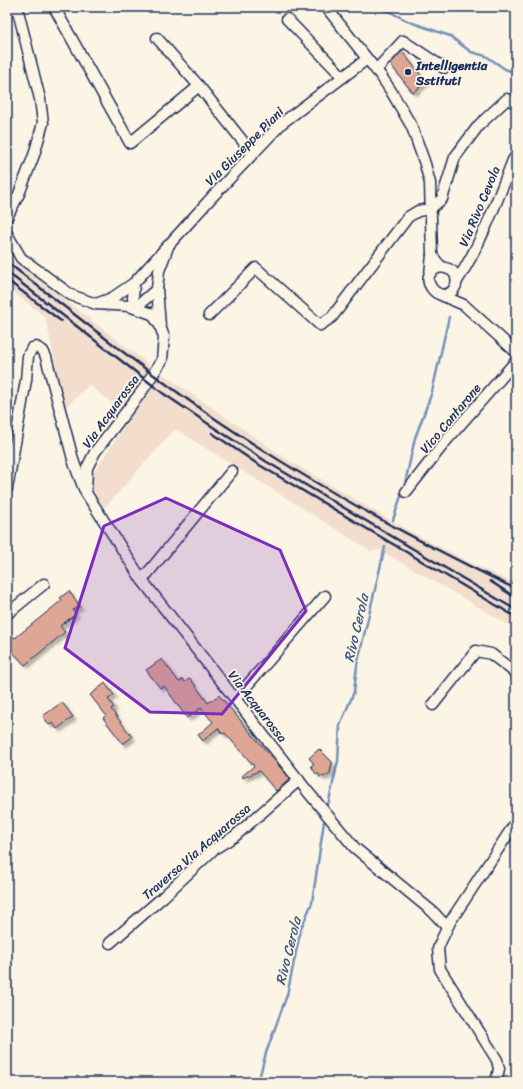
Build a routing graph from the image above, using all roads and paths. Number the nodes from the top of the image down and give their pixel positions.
1 (13, 7) edge
2 (17, 7) edge
3 (54, 7) edge
4 (326, 7) edge
5 (7, 13) edge
6 (287, 19) dead end
7 (157, 38) dead end
8 (368, 59) junction
9 (444, 68) dead end
10 (376, 70) junction
11 (343, 77) junction
12 (199, 86) junction
13 (516, 103) edge
14 (253, 154) junction
15 (516, 156) edge
16 (430, 209) junction
17 (7, 217) edge
18 (7, 234) edge
19 (168, 247) junction
20 (432, 255) junction
21 (467, 266) junction
22 (444, 267) junction
23 (430, 274) junction
24 (134, 283) junction
25 (456, 283) junction
26 (156, 289) junction
27 (441, 295) junction
28 (96, 304) junction
29 (464, 305) junction
30 (135, 308) junction
31 (209, 315) dead end
32 (160, 326) junction
33 (516, 352) edge
34 (516, 361) edge
35 (232, 471) dead end
36 (7, 489) edge
37 (406, 492) dead end
38 (86, 493) junction
39 (142, 580) junction
40 (44, 584) dead end
41 (325, 596) dead end
42 (7, 614) edge
43 (516, 673) edge
44 (236, 698) junction
45 (433, 705) dead end
46 (299, 780) junction
47 (516, 822) edge
48 (447, 927) junction
49 (110, 943) dead end
50 (496, 1082) edge

1 - 5 street
2 - 17 street
3 - 12 street
4 - 8 street
6 - 11 street
7 - 12 street
8 - 10 street
8 - 11 street, Via Giuseppe Piani
9 - 10 street
10 - 16 street
11 - 14 street, Via Giuseppe Piani
12 - 14 street
13 - 16 street
14 - 19 street, Via Giuseppe Piani
15 - 21 street, Via Rivo Cevola
16 - 20 street
16 - 31 street
18 - 28 street
19 - 24 street, Via Giuseppe Piani
19 - 26 street, Via Acquarossa
20 - 22 street
20 - 23 street
21 - 22 street, Via Rivo Cevola
21 - 25 street, Via Rivo Cevola
22 - 23 street
22 - 25 street
23 - 27 street
24 - 28 street, Via Giuseppe Piani
24 - 30 street
25 - 27 street
25 - 29 street
26 - 30 street
26 - 32 street, Via Acquarossa
27 - 29 street
28 - 30 street
29 - 33 street
30 - 32 street
32 - 38 street, Via Acquarossa
34 - 37 street, Vico Cantarone
35 - 39 street
36 - 38 street
38 - 39 street, Via Acquarossa
39 - 44 street, Via Acquarossa
40 - 42 street
41 - 44 street
43 - 45 street
44 - 46 street, Via Acquarossa
46 - 48 street, Via Acquarossa
46 - 49 street, Traversa Via Acquarossa
47 - 48 street
48 - 50 street

